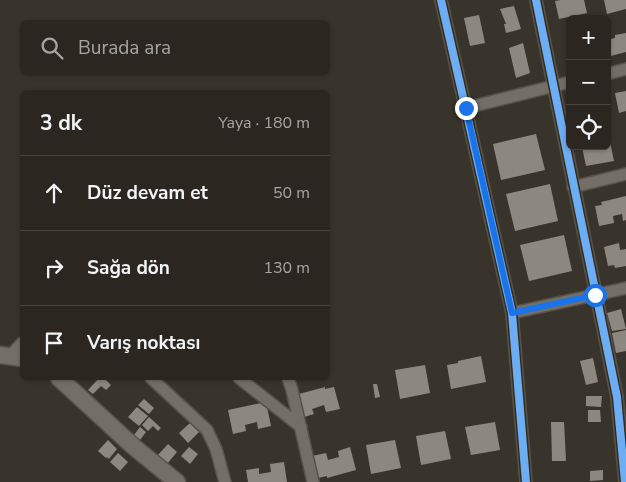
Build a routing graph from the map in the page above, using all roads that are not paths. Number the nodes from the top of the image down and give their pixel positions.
1 (441, 0) edge
2 (536, 0) edge
3 (626, 69) edge
4 (611, 73) edge
5 (566, 83) edge
6 (553, 86) junction
7 (466, 108) junction
8 (626, 174) edge
9 (573, 187) junction
10 (626, 288) edge
11 (595, 295) junction
12 (512, 313) junction
13 (20, 345) edge
14 (11, 356) edge
15 (61, 380) edge
16 (153, 380) edge
17 (242, 380) edge
18 (289, 380) edge
19 (301, 427) junction
20 (177, 482) edge
21 (225, 482) edge
22 (313, 482) edge
23 (526, 482) edge
24 (625, 482) edge

1 - 7 street
2 - 6 street
3 - 4 street
5 - 6 street
6 - 7 street
6 - 9 street
7 - 12 street
8 - 9 street
9 - 11 street
10 - 11 street
11 - 12 street
11 - 24 street
12 - 23 street
13 - 14 street
15 - 20 street
16 - 21 street
17 - 19 street
18 - 19 street
19 - 22 street

